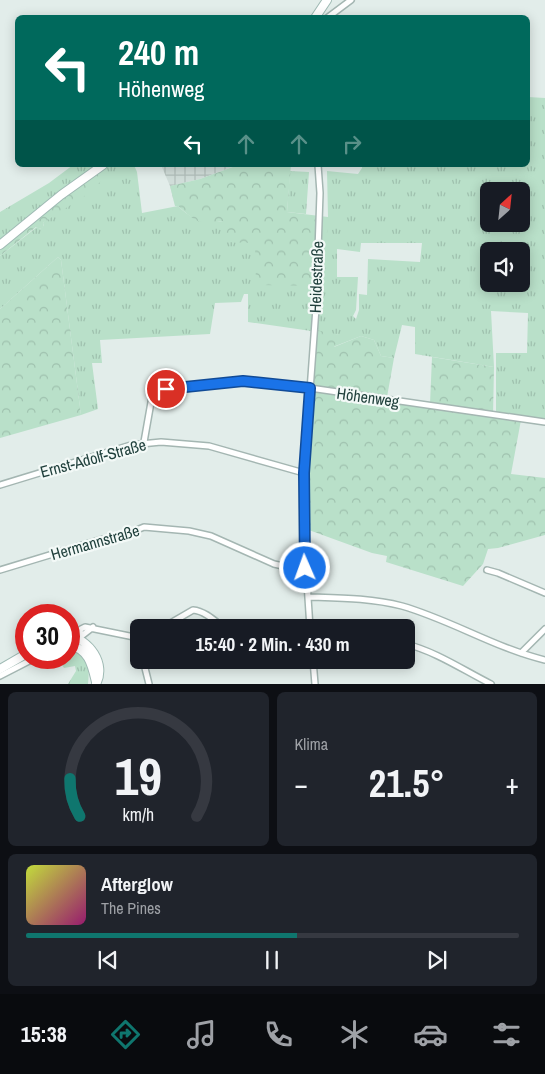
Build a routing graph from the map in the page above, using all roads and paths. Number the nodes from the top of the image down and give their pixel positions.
1 (327, 0) edge
2 (351, 0) edge
3 (317, 15) edge
4 (331, 15) edge
5 (101, 167) edge
6 (318, 167) edge
7 (0, 245) edge
8 (310, 388) junction
9 (545, 422) edge
10 (144, 442) junction
11 (304, 473) junction
12 (0, 484) edge
13 (305, 568) junction
14 (0, 570) edge
15 (487, 570) dead end
16 (545, 593) edge
17 (308, 597) junction
18 (178, 619) edge
19 (211, 619) edge
20 (309, 619) edge
21 (545, 629) edge
22 (80, 635) edge
23 (130, 638) edge
24 (80, 639) edge
25 (415, 647) edge
26 (80, 650) edge
27 (520, 653) junction
28 (15, 660) edge
29 (545, 660) edge
30 (15, 668) edge
31 (0, 669) edge
32 (145, 669) edge
33 (313, 669) edge
34 (0, 676) edge
35 (96, 684) edge
36 (149, 684) edge
37 (315, 684) edge
38 (491, 684) edge

1 - 3 main road
2 - 4 street
5 - 7 main road
6 - 8 street, Heidestraße
8 - 9 street, Höhenweg
8 - 10 street, Höhenweg
8 - 11 street, Heidestraße
10 - 11 street, Ernst-Adolf-Straße
10 - 12 street, Ernst-Adolf-Straße
11 - 13 street, Heidestraße
13 - 14 street, Hermannstraße
13 - 17 street, Heidestraße
15 - 16 street
17 - 20 street, Heidestraße
17 - 27 street
18 - 19 street
21 - 27 street
22 - 23 street
24 - 35 main road
25 - 38 street
26 - 35 main road
27 - 29 street
28 - 31 main road
30 - 34 street
32 - 36 street
33 - 37 street

